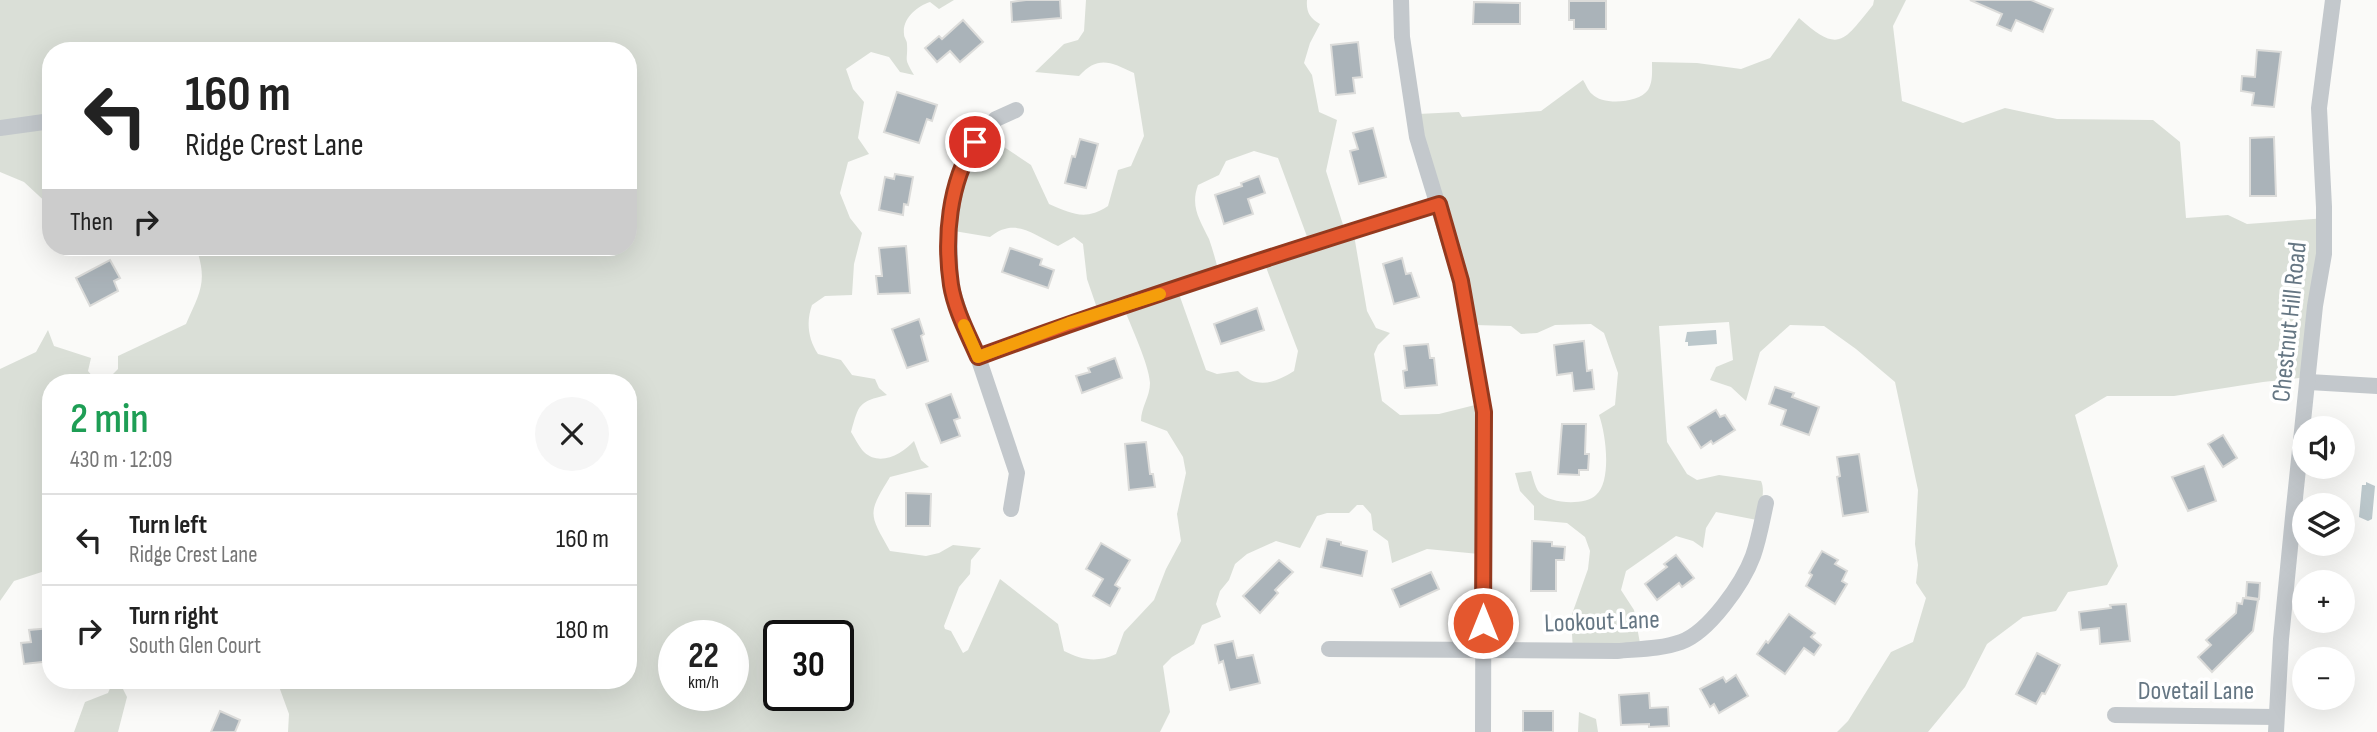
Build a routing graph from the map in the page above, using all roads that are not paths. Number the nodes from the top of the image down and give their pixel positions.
1 (1401, 0) edge
2 (2333, 0) edge
3 (1016, 110) dead end
4 (42, 122) edge
5 (0, 128) edge
6 (1439, 204) junction
7 (978, 357) junction
8 (2309, 382) junction
9 (2377, 386) edge
10 (1766, 503) dead end
11 (1012, 509) dead end
12 (1329, 649) dead end
13 (1483, 649) junction
14 (2115, 715) dead end
15 (2276, 724) edge
16 (1483, 732) edge

1 - 6 street
2 - 8 street, Chestnut Hill Road
3 - 7 street
4 - 5 street
6 - 7 street
6 - 13 street
7 - 11 street
8 - 9 street
8 - 15 street, Chestnut Hill Road
10 - 13 street, Lookout Lane
12 - 13 street, Lookout Lane
13 - 16 street
14 - 15 street, Dovetail Lane

